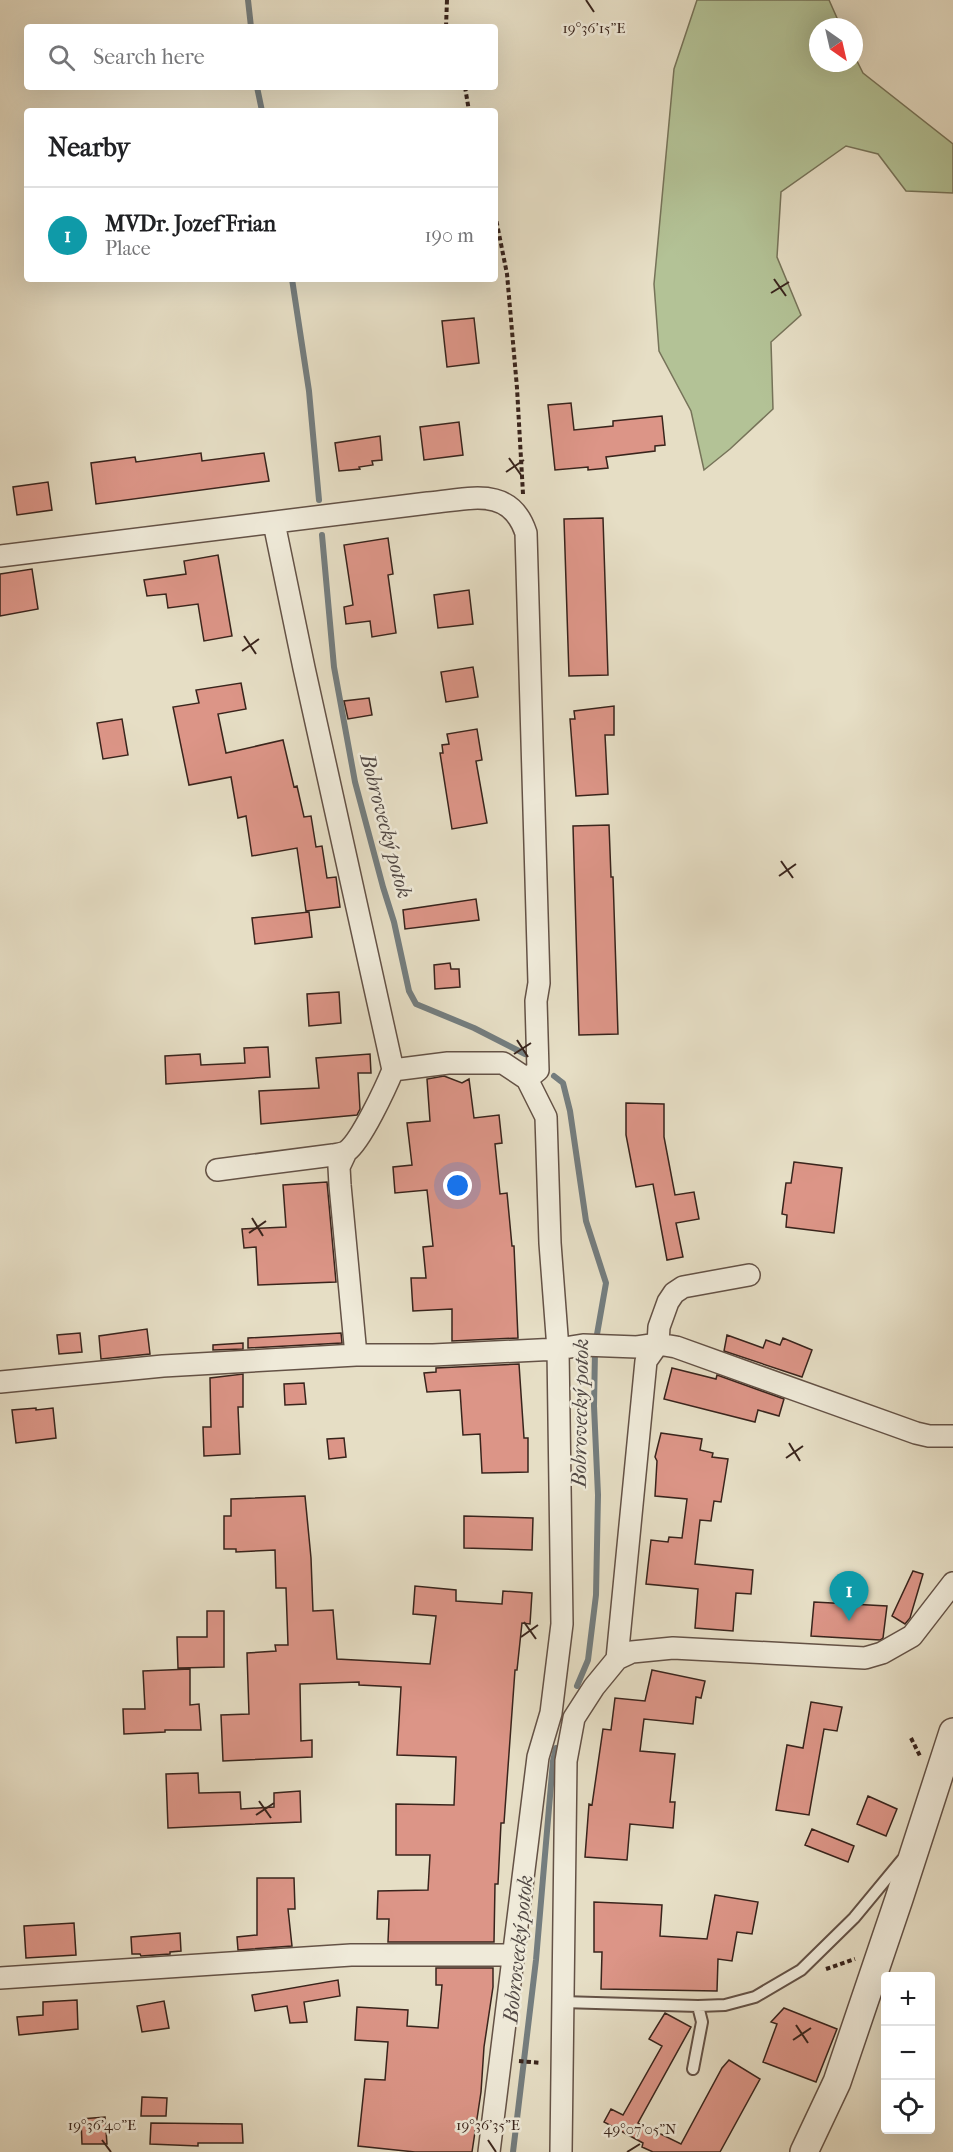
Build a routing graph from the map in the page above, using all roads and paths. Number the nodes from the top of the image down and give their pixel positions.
1 (447, 0) edge
2 (446, 24) edge
3 (466, 90) edge
4 (468, 108) edge
5 (498, 229) edge
6 (522, 522) junction
7 (274, 523) junction
8 (0, 556) edge
9 (393, 1070) junction
10 (527, 1079) junction
11 (346, 1152) junction
12 (217, 1170) dead end
13 (749, 1275) dead end
14 (658, 1344) junction
15 (558, 1348) junction
16 (356, 1355) junction
17 (0, 1382) edge
18 (953, 1436) edge
19 (953, 1583) edge
20 (617, 1659) junction
21 (551, 1713) junction
22 (574, 1718) junction
23 (953, 1732) edge
24 (949, 1762) edge
25 (918, 1842) junction
26 (513, 1955) junction
27 (0, 1978) edge
28 (562, 2002) junction
29 (698, 2006) junction
30 (519, 2061) dead end
31 (531, 2062) dead end
32 (693, 2069) dead end
33 (489, 2152) edge
34 (561, 2152) edge
35 (804, 2152) edge

1 - 2 path
3 - 4 path
5 - 6 path
6 - 7 street
6 - 10 street
7 - 8 street
7 - 9 street
9 - 10 street
9 - 11 street
10 - 15 street
11 - 12 street
11 - 16 street
13 - 14 street
14 - 15 street
14 - 18 street
14 - 20 street
15 - 16 street
15 - 21 street
16 - 17 street
19 - 20 street
20 - 22 street
21 - 22 street
21 - 26 street
22 - 28 street
23 - 24 street
24 - 25 street
25 - 29 lane
25 - 35 street
26 - 27 street
26 - 33 street
28 - 29 lane
28 - 34 street
29 - 32 lane
30 - 31 path

